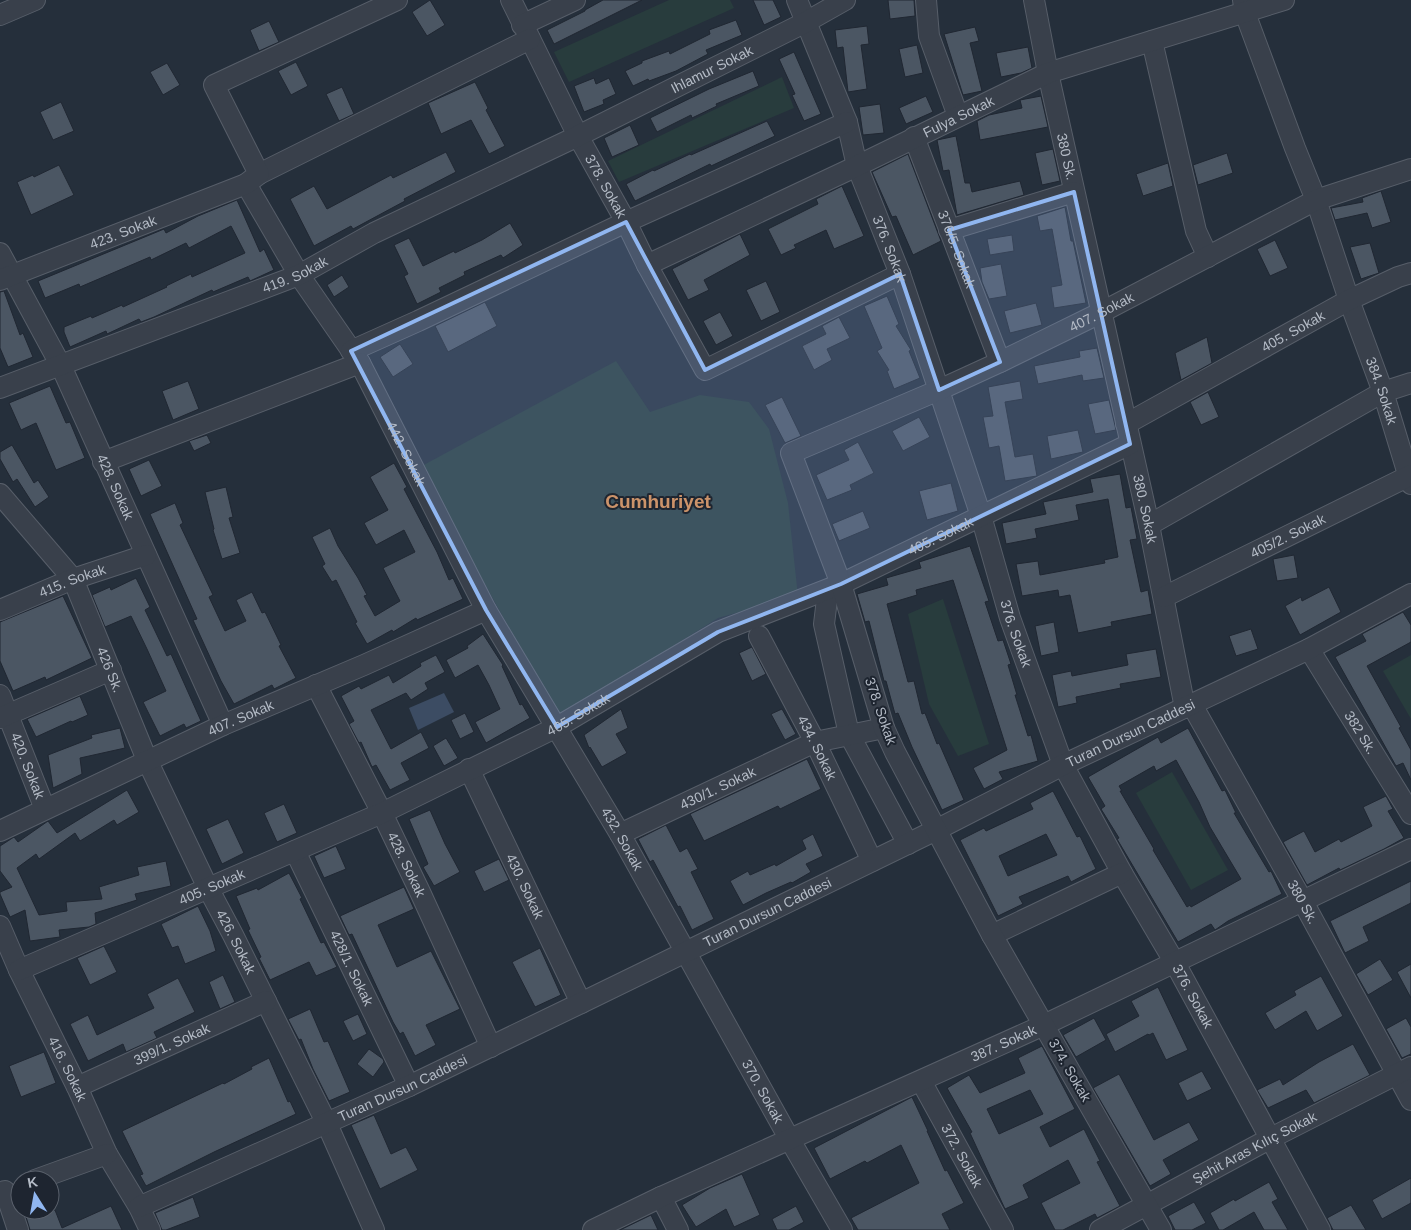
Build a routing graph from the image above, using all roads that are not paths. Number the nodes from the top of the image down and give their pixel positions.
1 (35, 0) edge
2 (396, 0) edge
3 (511, 0) edge
4 (575, 0) edge
5 (797, 0) edge
6 (845, 0) edge
7 (926, 0) edge
8 (1034, 0) edge
9 (1284, 0) edge
10 (1244, 6) edge
11 (0, 15) edge
12 (806, 22) junction
13 (526, 32) junction
14 (1152, 41) junction
15 (1048, 73) junction
16 (958, 116) junction
17 (847, 122) junction
18 (578, 136) junction
19 (914, 137) junction
20 (856, 166) junction
21 (1411, 170) edge
22 (253, 179) junction
23 (1074, 192) junction
24 (1316, 200) junction
25 (626, 222) junction
26 (949, 230) junction
27 (0, 253) edge
28 (1208, 257) junction
29 (647, 265) junction
30 (1411, 273) edge
31 (900, 274) junction
32 (299, 275) junction
33 (6, 278) edge
34 (1349, 300) junction
35 (1100, 313) junction
36 (355, 357) junction
37 (1000, 362) junction
38 (61, 366) junction
39 (1411, 383) edge
40 (0, 388) edge
41 (939, 390) junction
42 (1383, 392) junction
43 (1126, 424) junction
44 (1130, 444) junction
45 (791, 453) joint
46 (103, 462) junction
47 (1410, 478) edge
48 (0, 494) edge
49 (981, 516) junction
50 (1149, 525) junction
51 (146, 555) junction
52 (73, 579) junction
53 (842, 584) junction
54 (1411, 594) edge
55 (1164, 597) junction
56 (0, 610) edge
57 (486, 610) junction
58 (759, 636) dead end
59 (1309, 648) junction
60 (111, 670) junction
61 (316, 685) junction
62 (0, 695) edge
63 (1189, 706) junction
64 (4, 716) edge
65 (224, 725) junction
66 (557, 727) junction
67 (884, 728) junction
68 (849, 734) junction
69 (815, 742) junction
70 (147, 760) junction
71 (1063, 765) junction
72 (469, 770) junction
73 (45, 809) junction
74 (382, 813) junction
75 (1411, 814) edge
76 (936, 830) junction
77 (0, 831) edge
78 (620, 834) junction
79 (908, 844) junction
80 (1411, 849) edge
81 (295, 850) junction
82 (872, 861) junction
83 (1122, 873) junction
84 (208, 888) junction
85 (1302, 900) junction
86 (0, 926) edge
87 (992, 935) junction
88 (685, 952) junction
89 (1175, 963) junction
90 (19, 970) junction
91 (266, 1001) junction
92 (581, 1003) junction
93 (1044, 1025) junction
94 (491, 1046) junction
95 (1404, 1070) edge
96 (921, 1081) junction
97 (409, 1086) junction
98 (77, 1087) junction
99 (1411, 1100) edge
100 (327, 1124) junction
101 (1271, 1138) junction
102 (790, 1140) junction
103 (107, 1154) junction
104 (60, 1171) edge
105 (8, 1189) edge
106 (661, 1197) junction
107 (1148, 1206) junction
108 (140, 1208) junction
109 (18, 1230) edge
110 (150, 1230) edge
111 (374, 1230) edge
112 (593, 1230) edge
113 (678, 1230) edge
114 (842, 1230) edge
115 (1003, 1230) edge
116 (1100, 1230) edge
117 (1161, 1230) edge
118 (1320, 1230) edge

1 - 11 street
2 - 22 street, 442. Sokak
3 - 13 street, 378. Sokak
4 - 13 street, 423. Sokak
5 - 12 street, 376. Sokak
6 - 12 street, Ihlamur Sokak
7 - 16 street
8 - 15 street, 380 Sk.
9 - 10 street, Fulya Sokak
10 - 14 street, Fulya Sokak
10 - 24 street, 384. Sokak
12 - 17 street, 376. Sokak
12 - 18 street, Ihlamur Sokak
13 - 18 street, 378. Sokak
13 - 22 street, 423. Sokak
14 - 15 street, Fulya Sokak
14 - 28 street
15 - 16 street, Fulya Sokak
15 - 23 street, 380 Sk.
16 - 19 street, Fulya Sokak
17 - 20 street, 376. Sokak
17 - 25 street
18 - 25 street, 378. Sokak
18 - 32 street, 419. Sokak
19 - 20 street, Fulya Sokak
19 - 26 street, 376/5. Sokak
20 - 29 street, Fulya Sokak
20 - 31 street, 376. Sokak
21 - 24 street, 407. Sokak
22 - 32 street, 442. Sokak
22 - 33 street, 423. Sokak
23 - 26 street
23 - 35 street, 380 Sk.
24 - 28 street, 407. Sokak
24 - 34 street, 384. Sokak
25 - 29 street, 378. Sokak
25 - 36 street
26 - 37 street, 376/5. Sokak
27 - 33 street, 428. Sokak
28 - 35 street, 407. Sokak
29 - 31 street, 378. Sokak
30 - 34 street, 405. Sokak
31 - 41 street, 376. Sokak
32 - 36 street, 442. Sokak
32 - 38 street, 419. Sokak
33 - 38 street, 428. Sokak
34 - 42 street, 384. Sokak
34 - 43 street, 405. Sokak
35 - 37 street, 407. Sokak
35 - 43 street, 380. Sokak
36 - 46 street
36 - 57 street, 442. Sokak
37 - 41 street, 407. Sokak
38 - 40 street, 419. Sokak
38 - 46 street, 428. Sokak
39 - 42 street
41 - 45 street, 407. Sokak
41 - 49 street, 376. Sokak
42 - 47 street, 384. Sokak
42 - 50 street
43 - 44 street, 380. Sokak
44 - 49 street, 405. Sokak
44 - 50 street, 380. Sokak
45 - 53 street, 378. Sokak
46 - 51 street, 428. Sokak
47 - 55 street, 405/2. Sokak
48 - 52 street
49 - 53 street, 405. Sokak
49 - 71 street, 376. Sokak
50 - 55 street, 380. Sokak
51 - 52 street, 415. Sokak
51 - 65 street, 428. Sokak
52 - 56 street, 415. Sokak
52 - 60 street, 426 Sk.
53 - 66 street, 405. Sokak
53 - 67 street, 378. Sokak
53 - 68 street
54 - 59 street, Turan Dursun Caddesi
55 - 63 street, 380. Sokak
57 - 61 street, 407. Sokak
57 - 66 street, 442. Sokak
58 - 69 street, 434. Sokak
59 - 63 street, Turan Dursun Caddesi
59 - 75 street, 382 Sk.
60 - 64 street
60 - 70 street, 426 Sk.
61 - 65 street, 407. Sokak
61 - 74 street, 428. Sokak
62 - 64 street, 420. Sokak
63 - 71 street, Turan Dursun Caddesi
63 - 85 street, 380 Sk.
64 - 73 street, 420. Sokak
65 - 70 street, 407. Sokak
66 - 72 street, 405. Sokak
66 - 78 street, 432. Sokak
67 - 68 street, 430/1. Sokak
67 - 76 street, 378. Sokak
68 - 69 street, 430/1. Sokak
68 - 79 street
69 - 78 street, 430/1. Sokak
69 - 82 street, 434. Sokak
70 - 73 street, 407. Sokak
70 - 84 street, 426. Sokak
71 - 76 street, Turan Dursun Caddesi
71 - 83 street, 376. Sokak
72 - 74 street, 405. Sokak
72 - 92 street, 430. Sokak
73 - 77 street, 407. Sokak
74 - 81 street, 405. Sokak
74 - 94 street, 428. Sokak
76 - 79 street, Turan Dursun Caddesi
76 - 87 street, 374. Sokak
78 - 88 street, 432. Sokak
79 - 82 street, Turan Dursun Caddesi
80 - 85 street, 387. Sokak
81 - 84 street, 405. Sokak
81 - 97 street, 428/1. Sokak
82 - 88 street, Turan Dursun Caddesi
83 - 87 street
83 - 89 street, 376. Sokak
84 - 90 street, 405. Sokak
84 - 91 street, 426. Sokak
85 - 89 street, 387. Sokak
85 - 95 street, 380 Sk.
86 - 90 street, 416. Sokak
87 - 93 street, 374. Sokak
88 - 92 street, Turan Dursun Caddesi
88 - 102 street, 370. Sokak
89 - 93 street, 387. Sokak
89 - 101 street, 376. Sokak
90 - 98 street, 416. Sokak
91 - 98 street, 399/1. Sokak
91 - 100 street, 426. Sokak
92 - 94 street, Turan Dursun Caddesi
93 - 96 street, 387. Sokak
93 - 107 street, 374. Sokak
94 - 97 street, Turan Dursun Caddesi
95 - 99 street, 380 Sk.
95 - 101 street, Şehit Aras Kılıç Sokak
96 - 102 street, 387. Sokak
96 - 115 street, 372. Sokak
97 - 100 street, Turan Dursun Caddesi
98 - 103 street, 416. Sokak
100 - 108 street, Turan Dursun Caddesi
100 - 111 street, 426. Sokak
101 - 107 street, Şehit Aras Kılıç Sokak
101 - 118 street, 376. Sokak
102 - 106 street, 387. Sokak
102 - 114 street, 370. Sokak
103 - 104 street
103 - 108 street, 416. Sokak
105 - 109 street
106 - 112 street, 387. Sokak
106 - 113 street
107 - 116 street, Şehit Aras Kılıç Sokak
107 - 117 street, 374. Sokak
108 - 110 street

